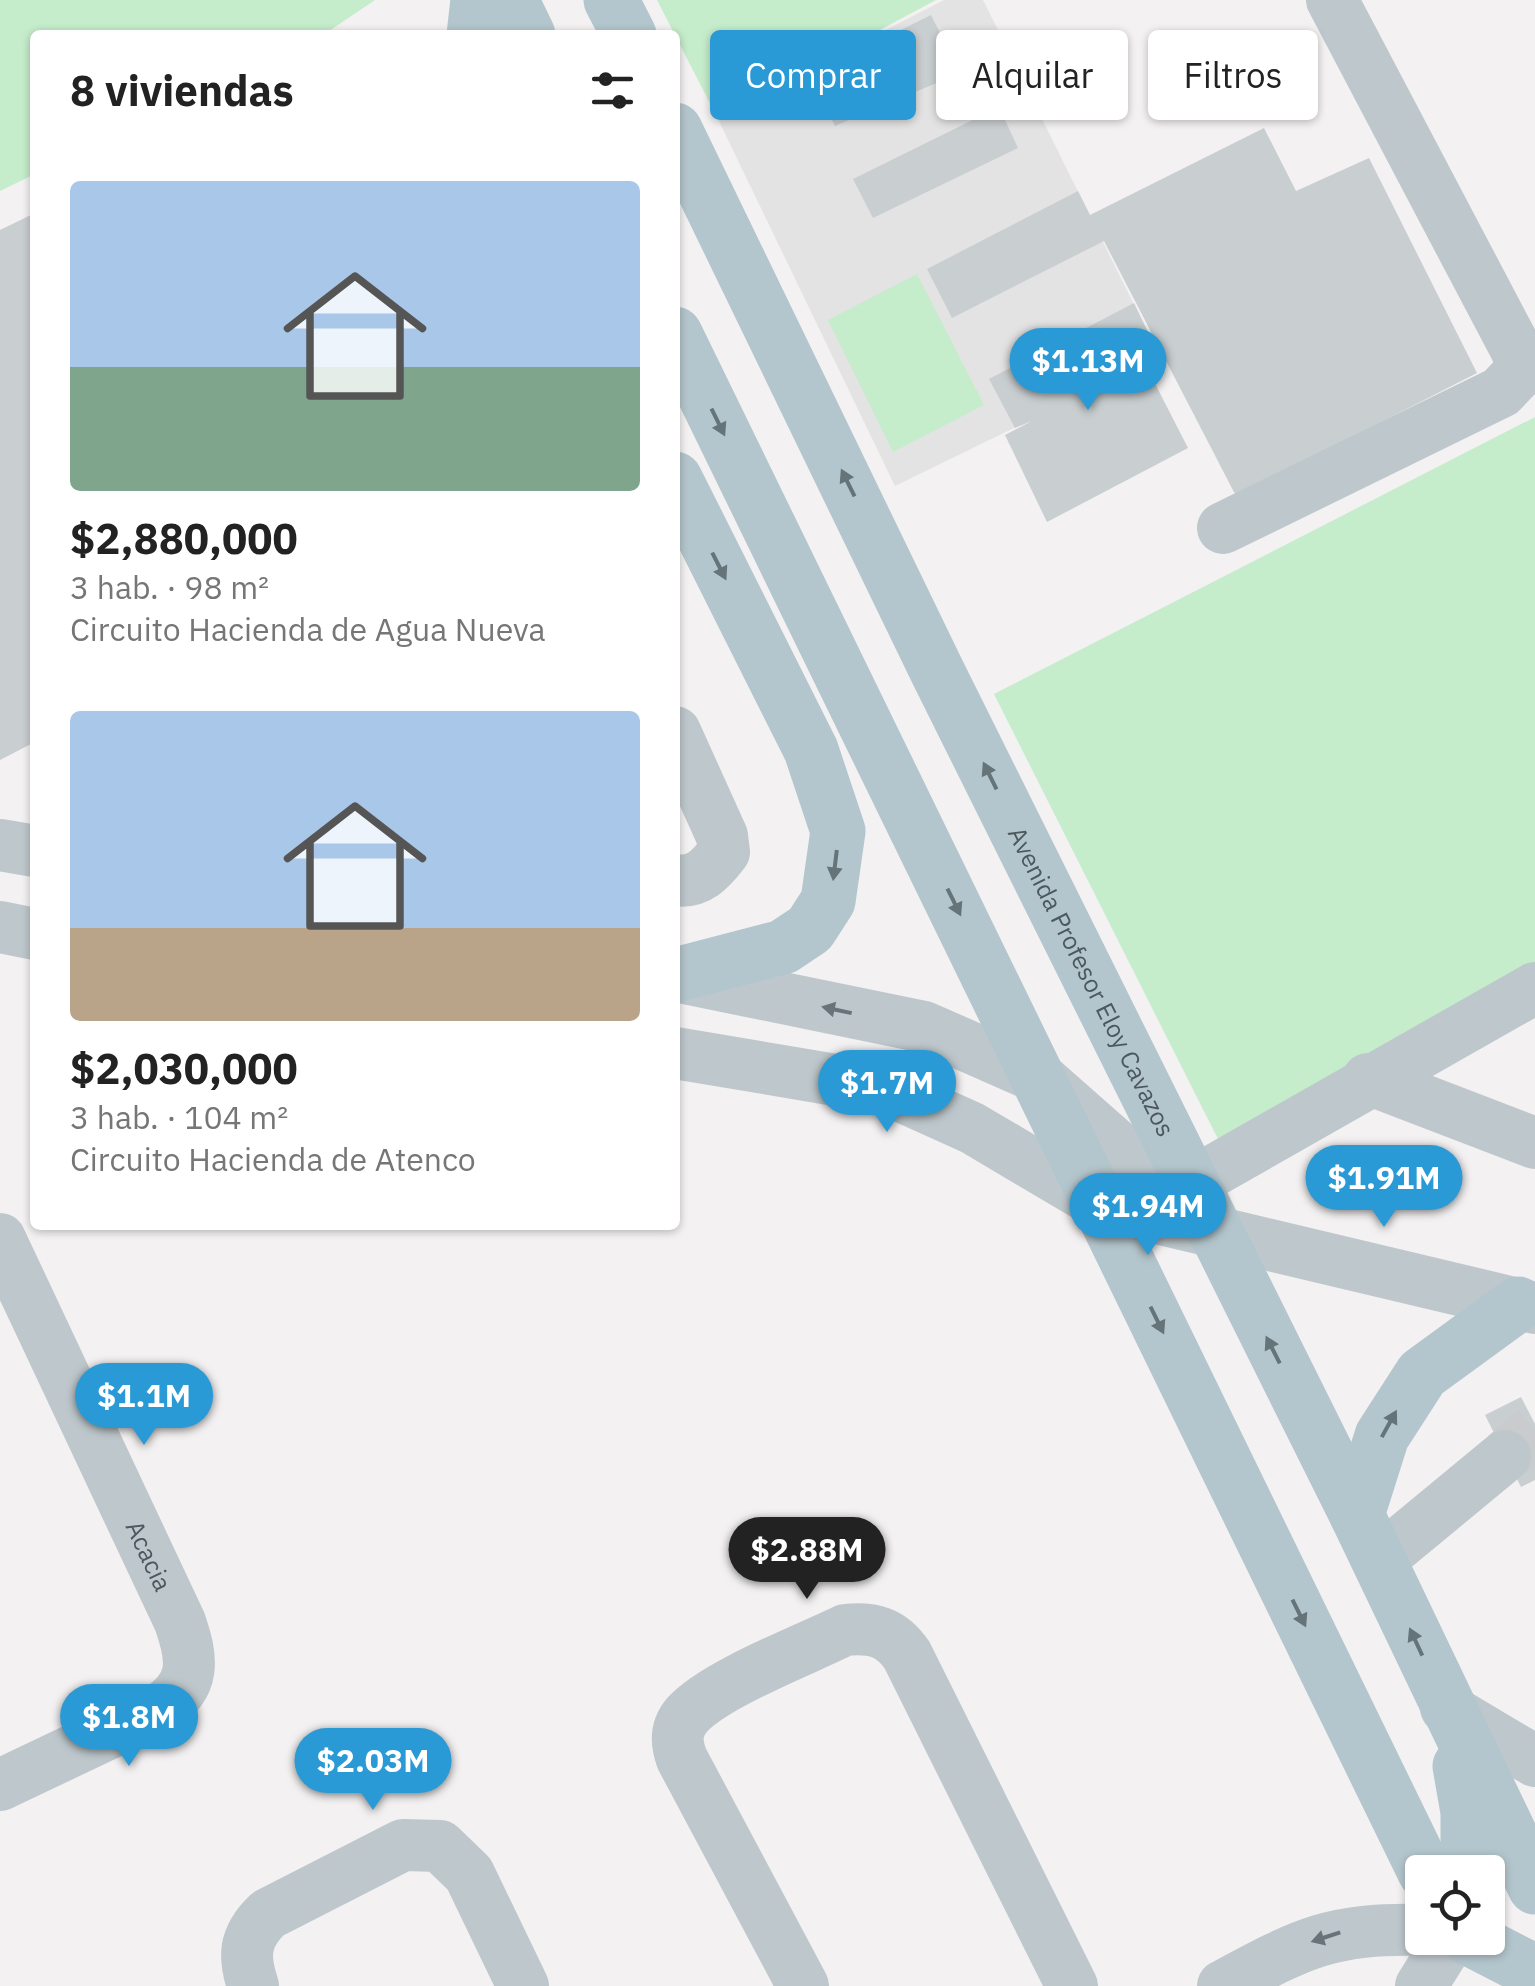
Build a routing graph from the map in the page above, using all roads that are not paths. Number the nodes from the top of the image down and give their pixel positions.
1 (478, 0) edge
2 (511, 0) edge
3 (612, 0) edge
4 (1332, 0) edge
5 (475, 30) edge
6 (526, 30) edge
7 (626, 30) edge
8 (680, 140) edge
9 (680, 344) edge
10 (680, 489) edge
11 (1222, 528) dead end
12 (757, 641) junction
13 (680, 743) edge
14 (889, 769) junction
15 (0, 844) edge
16 (30, 850) edge
17 (680, 880) edge
18 (0, 927) edge
19 (30, 933) edge
20 (680, 975) edge
21 (680, 977) edge
22 (1535, 988) edge
23 (976, 1048) junction
24 (680, 1053) edge
25 (1040, 1078) junction
26 (1368, 1079) junction
27 (972, 1128) junction
28 (1535, 1143) edge
29 (1192, 1183) junction
30 (1102, 1205) junction
31 (1214, 1232) junction
32 (0, 1239) edge
33 (1526, 1306) edge
34 (1505, 1456) tunnel mouth
35 (1368, 1538) junction
36 (1446, 1708) junction
37 (1535, 1761) edge
38 (2, 1777) edge
39 (1417, 1855) edge
40 (1468, 1855) edge
41 (1535, 1887) edge
42 (1405, 1930) edge
43 (1443, 1955) edge
44 (1466, 1955) edge
45 (1502, 1955) edge
46 (1535, 1972) edge
47 (253, 1986) edge
48 (523, 1986) edge
49 (803, 1986) edge
50 (1072, 1986) edge
51 (1223, 1986) edge
52 (1422, 1986) edge
53 (1487, 1986) edge

1 - 5 main road
2 - 6 main road
3 - 7 main road
4 - 11 street
29 -> 8 main road, Avenida Profesor Eloy Cavazos
9 -> 14 main road
10 -> 12 main road
12 - 14 main road
12 -> 20 main road
13 - 17 street
14 -> 25 main road
15 - 16 street
18 - 19 street
23 -> 21 street
22 - 26 street
23 - 25 street
23 - 27 street
24 - 27 street
25 - 30 main road
25 - 31 street
26 - 28 street
26 - 29 street
27 - 30 street
29 - 31 main road, Avenida Profesor Eloy Cavazos
30 - 31 street
30 -> 39 main road
31 - 33 street
35 -> 31 main road, Avenida Profesor Eloy Cavazos
32 - 38 street, Acacia
35 -> 33 main road
34 - 35 street
36 -> 35 main road, Avenida Profesor Eloy Cavazos
36 - 37 street
36 - 40 main road
36 - 41 main road, Avenida Profesor Eloy Cavazos
42 -> 51 street
43 - 52 street
44 - 53 main road
45 - 46 main road
47 - 48 street
49 - 50 street

